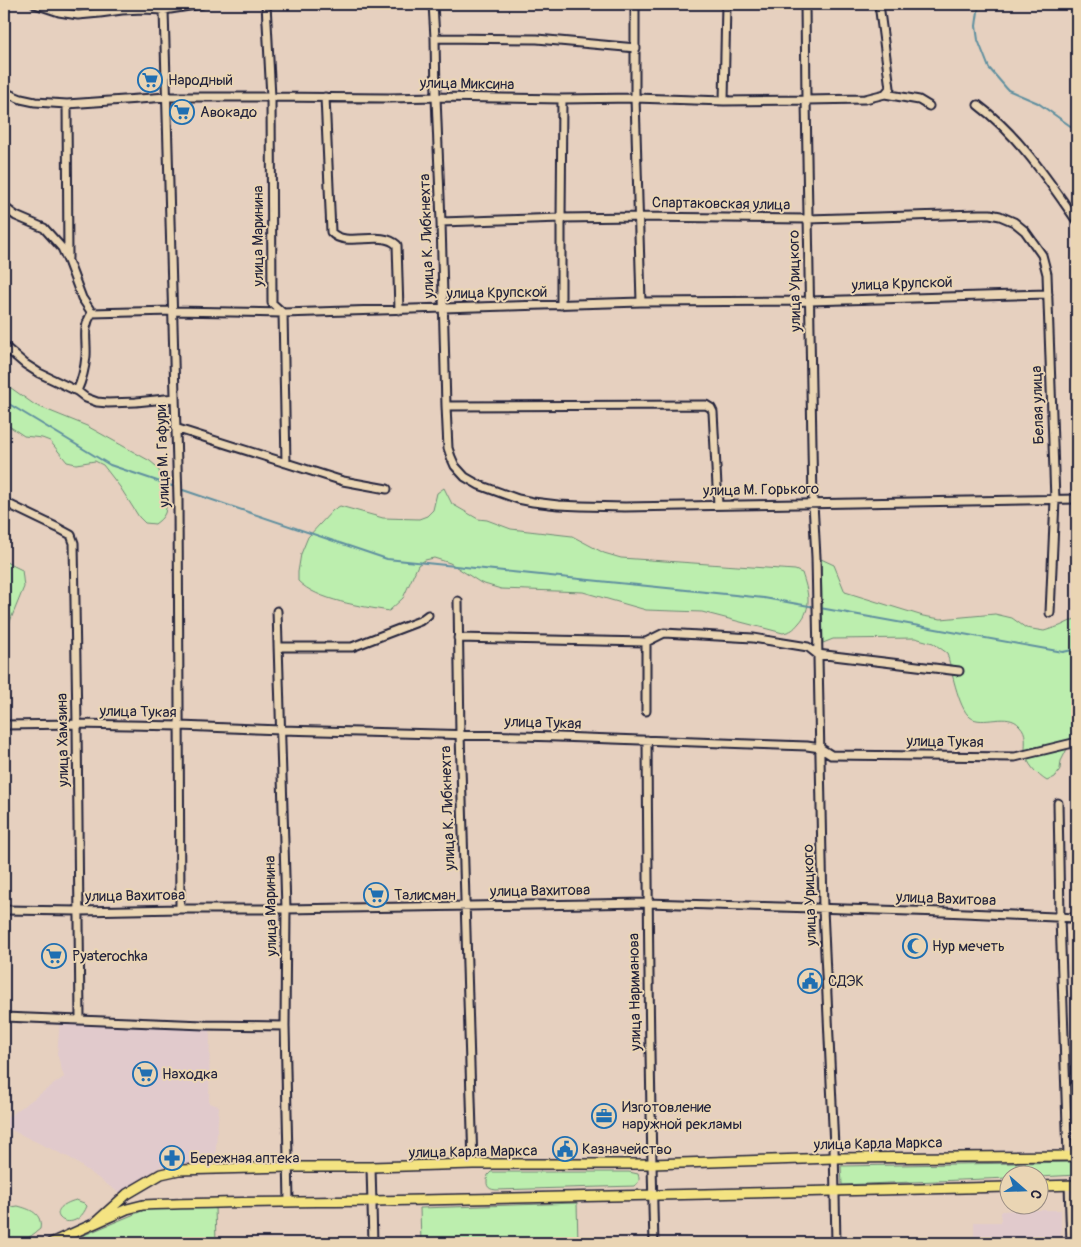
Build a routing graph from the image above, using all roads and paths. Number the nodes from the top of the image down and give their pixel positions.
1 (35, 4) edge
2 (202, 4) edge
3 (266, 4) edge
4 (432, 4) edge
5 (635, 4) edge
6 (726, 4) edge
7 (805, 4) edge
8 (879, 4) edge
9 (163, 7) edge
10 (435, 38) junction
11 (636, 48) junction
12 (4, 92) edge
13 (885, 94) junction
14 (271, 96) junction
15 (436, 96) junction
16 (325, 97) junction
17 (167, 98) junction
18 (635, 98) junction
19 (562, 99) junction
20 (806, 100) junction
21 (724, 101) junction
22 (67, 104) junction
23 (978, 105) dead end
24 (929, 106) dead end
25 (4, 207) edge
26 (1000, 216) joint
27 (638, 217) junction
28 (561, 218) junction
29 (808, 219) junction
30 (1077, 220) edge
31 (441, 222) junction
32 (68, 261) junction
33 (1048, 294) junction
34 (810, 301) junction
35 (641, 302) junction
36 (561, 305) junction
37 (443, 307) junction
38 (399, 310) junction
39 (172, 311) junction
40 (92, 312) junction
41 (283, 313) junction
42 (4, 346) edge
43 (77, 391) junction
44 (175, 398) junction
45 (446, 406) junction
46 (176, 428) junction
47 (286, 464) junction
48 (455, 466) joint
49 (387, 489) dead end
50 (1077, 499) edge
51 (1055, 500) junction
52 (4, 502) edge
53 (813, 503) junction
54 (718, 505) junction
55 (458, 601) dead end
56 (277, 611) dead end
57 (1050, 614) dead end
58 (428, 615) dead end
59 (458, 638) junction
60 (646, 642) junction
61 (278, 647) junction
62 (818, 654) junction
63 (959, 671) dead end
64 (646, 710) dead end
65 (77, 724) junction
66 (4, 725) edge
67 (180, 726) junction
68 (281, 730) junction
69 (460, 734) junction
70 (646, 740) junction
71 (1077, 742) edge
72 (820, 748) junction
73 (1058, 803) dead end
74 (648, 903) junction
75 (465, 906) junction
76 (180, 909) junction
77 (286, 909) junction
78 (823, 909) junction
79 (4, 910) edge
80 (80, 912) junction
81 (1060, 917) junction
82 (1077, 918) edge
83 (4, 1017) edge
84 (80, 1019) junction
85 (285, 1026) junction
86 (1072, 1156) edge
87 (834, 1158) junction
88 (473, 1164) junction
89 (652, 1164) junction
90 (288, 1167) junction
91 (371, 1167) junction
92 (1073, 1185) edge
93 (1048, 1186) edge
94 (998, 1187) edge
95 (835, 1191) junction
96 (653, 1196) junction
97 (289, 1201) junction
98 (371, 1201) junction
99 (96, 1222) junction
100 (51, 1243) edge
101 (373, 1243) edge
102 (654, 1243) edge
103 (836, 1243) edge
104 (1071, 1243) edge

1 - 9 street
2 - 9 street
3 - 14 street, улица Маринина
4 - 10 street, улица К. Либкнехта
5 - 11 street
6 - 21 street
7 - 20 street, улица Урицкого
8 - 13 street
9 - 17 street, улица М. Гафури
10 - 11 street
10 - 15 street, улица К. Либкнехта
11 - 18 street
12 - 22 street, улица Миксина
13 - 20 street, улица Миксина
13 - 24 street, улица Миксина
14 - 16 street, улица Миксина
14 - 17 street, улица Миксина
14 - 41 street, улица Маринина
15 - 16 street, улица Миксина
15 - 19 street, улица Миксина
15 - 31 street, улица К. Либкнехта
16 - 38 street
17 - 22 street, улица Миксина
17 - 39 street, улица М. Гафури
18 - 19 street, улица Миксина
18 - 21 street, улица Миксина
18 - 27 street
19 - 28 street
20 - 21 street, улица Миксина
20 - 29 street, улица Урицкого
22 - 32 street
23 - 30 street
25 - 32 street
26 - 29 street, Спартаковская улица
26 - 33 street, Белая улица
27 - 28 street, Спартаковская улица
27 - 29 street, Спартаковская улица
27 - 35 street
28 - 31 street, Спартаковская улица
28 - 36 street
29 - 34 street, улица Урицкого
31 - 37 street, улица К. Либкнехта
32 - 40 street
33 - 34 street, улица Крупской
33 - 51 street, Белая улица
34 - 35 street, улица Крупской
34 - 53 street, улица Урицкого
35 - 36 street, улица Крупской
36 - 37 street, улица Крупской
37 - 38 street, улица Крупской
37 - 45 street, улица К. Либкнехта
38 - 41 street, улица Крупской
39 - 40 street, улица Крупской
39 - 41 street, улица Крупской
39 - 44 street, улица М. Гафури
40 - 43 street
41 - 47 street, улица Маринина
42 - 43 street
43 - 44 street
44 - 46 street, улица М. Гафури
45 - 48 street, улица К. Либкнехта
45 - 54 street
46 - 47 street
46 - 67 street, улица М. Гафури
47 - 49 street
48 - 54 street, улица М. Горького
50 - 51 street, улица М. Горького
51 - 53 street, улица М. Горького
51 - 57 street, Белая улица
52 - 65 street, улица Хамзина
53 - 54 street, улица М. Горького
53 - 62 street, улица Урицкого
55 - 59 street, улица К. Либкнехта
56 - 61 street, улица Маринина
58 - 61 street
59 - 60 street
59 - 69 street, улица К. Либкнехта
60 - 62 street
60 - 64 street
61 - 68 street, улица Маринина
62 - 63 street
62 - 72 street, улица Урицкого
65 - 66 street, улица Тукая
65 - 67 street, улица Тукая
65 - 80 street, улица Хамзина
67 - 68 street, улица Тукая
67 - 76 street, улица М. Гафури
68 - 69 street, улица Тукая
68 - 77 street, улица Маринина
69 - 70 street, улица Тукая
69 - 75 street, улица К. Либкнехта
70 - 72 street, улица Тукая
70 - 74 street, улица Нариманова
71 - 72 street, улица Тукая
72 - 78 street, улица Урицкого
73 - 81 street
74 - 75 street, улица Вахитова
74 - 78 street, улица Вахитова
74 - 89 street, улица Нариманова
75 - 77 street, улица Вахитова
75 - 88 street, улица К. Либкнехта
76 - 77 street, улица Вахитова
76 - 80 street, улица Вахитова
77 - 85 street, улица Маринина
78 - 81 street, улица Вахитова
78 - 87 street, улица Урицкого
79 - 80 street, улица Вахитова
80 - 84 street, улица Хамзина
81 - 82 street, улица Вахитова
81 - 86 street
83 - 84 street
84 - 85 street
85 - 90 street, улица Маринина
86 - 87 main road, улица Карла Маркса
87 - 89 main road, улица Карла Маркса
87 - 95 street, улица Урицкого
88 - 89 main road, улица Карла Маркса
88 - 91 main road, улица Карла Маркса
89 - 96 street, улица Нариманова
90 - 91 main road, улица Карла Маркса
90 - 97 street, улица Маринина
90 - 99 main road, улица Карла Маркса
91 - 98 street
92 - 93 main road
92 - 104 street
94 - 95 main road, улица Карла Маркса
95 - 96 main road, улица Карла Маркса
95 - 103 street, улица Урицкого
96 - 98 main road, улица Карла Маркса
96 - 102 street, улица Нариманова
97 - 98 main road, улица Карла Маркса
97 - 99 main road, улица Карла Маркса
98 - 101 street
99 - 100 main road, улица Карла Маркса

